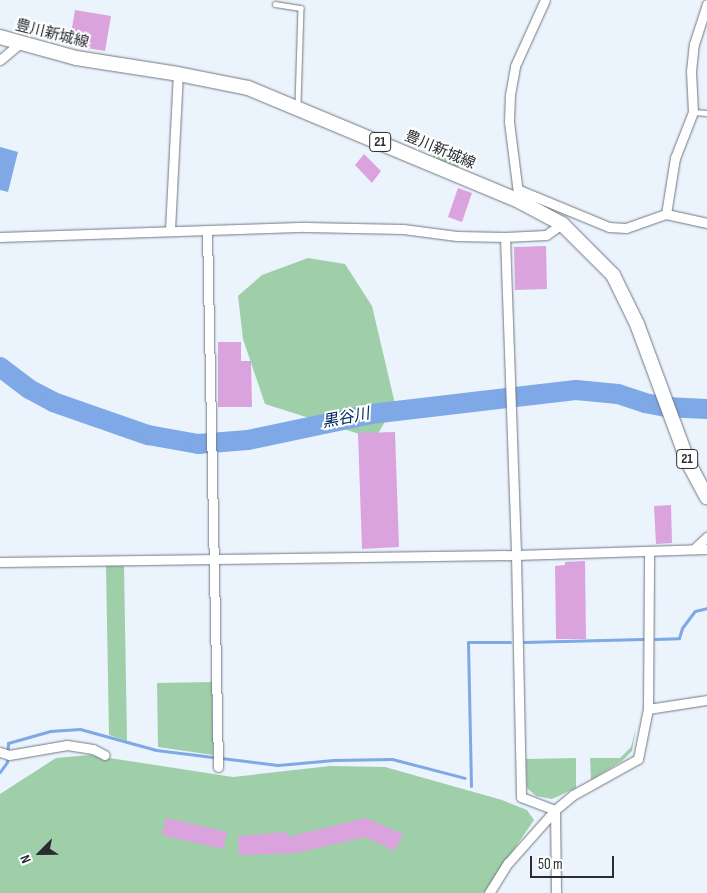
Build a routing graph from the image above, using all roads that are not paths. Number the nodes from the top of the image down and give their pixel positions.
1 (545, 0) edge
2 (275, 4) dead end
3 (707, 4) edge
4 (0, 38) edge
5 (20, 43) junction
6 (0, 60) edge
7 (178, 74) junction
8 (298, 107) junction
9 (693, 112) junction
10 (707, 113) edge
11 (519, 195) junction
12 (666, 214) junction
13 (707, 223) edge
14 (562, 224) junction
15 (170, 230) junction
16 (207, 231) junction
17 (0, 237) edge
18 (505, 237) junction
19 (707, 496) edge
20 (707, 537) edge
21 (694, 549) junction
22 (707, 549) edge
23 (649, 550) junction
24 (516, 555) junction
25 (214, 559) junction
26 (0, 562) edge
27 (707, 700) edge
28 (648, 709) junction
29 (0, 752) edge
30 (105, 755) dead end
31 (218, 767) dead end
32 (555, 810) junction
33 (489, 893) edge
34 (556, 893) edge

1 - 11 street
2 - 8 lane
3 - 9 street
4 - 5 main road, 豊川新城線 / 21
5 - 6 street
5 - 7 main road, 豊川新城線 / 21
7 - 8 main road, 豊川新城線 / 21
7 - 15 street
8 - 11 main road, 豊川新城線 / 21
9 - 10 lane
9 - 12 street
11 - 12 street
11 - 14 main road, 豊川新城線 / 21
12 - 13 street
14 - 18 street
14 - 19 main road, 豊川新城線 / 21
15 - 16 street
15 - 17 street
16 - 18 street
16 - 25 street
18 - 24 street
20 - 21 street
21 - 22 street
21 - 23 street
23 - 24 street
23 - 28 street
24 - 25 street
24 - 32 street
25 - 26 street
25 - 31 street
27 - 28 street
28 - 32 street
29 - 30 street
32 - 33 street
32 - 34 street

